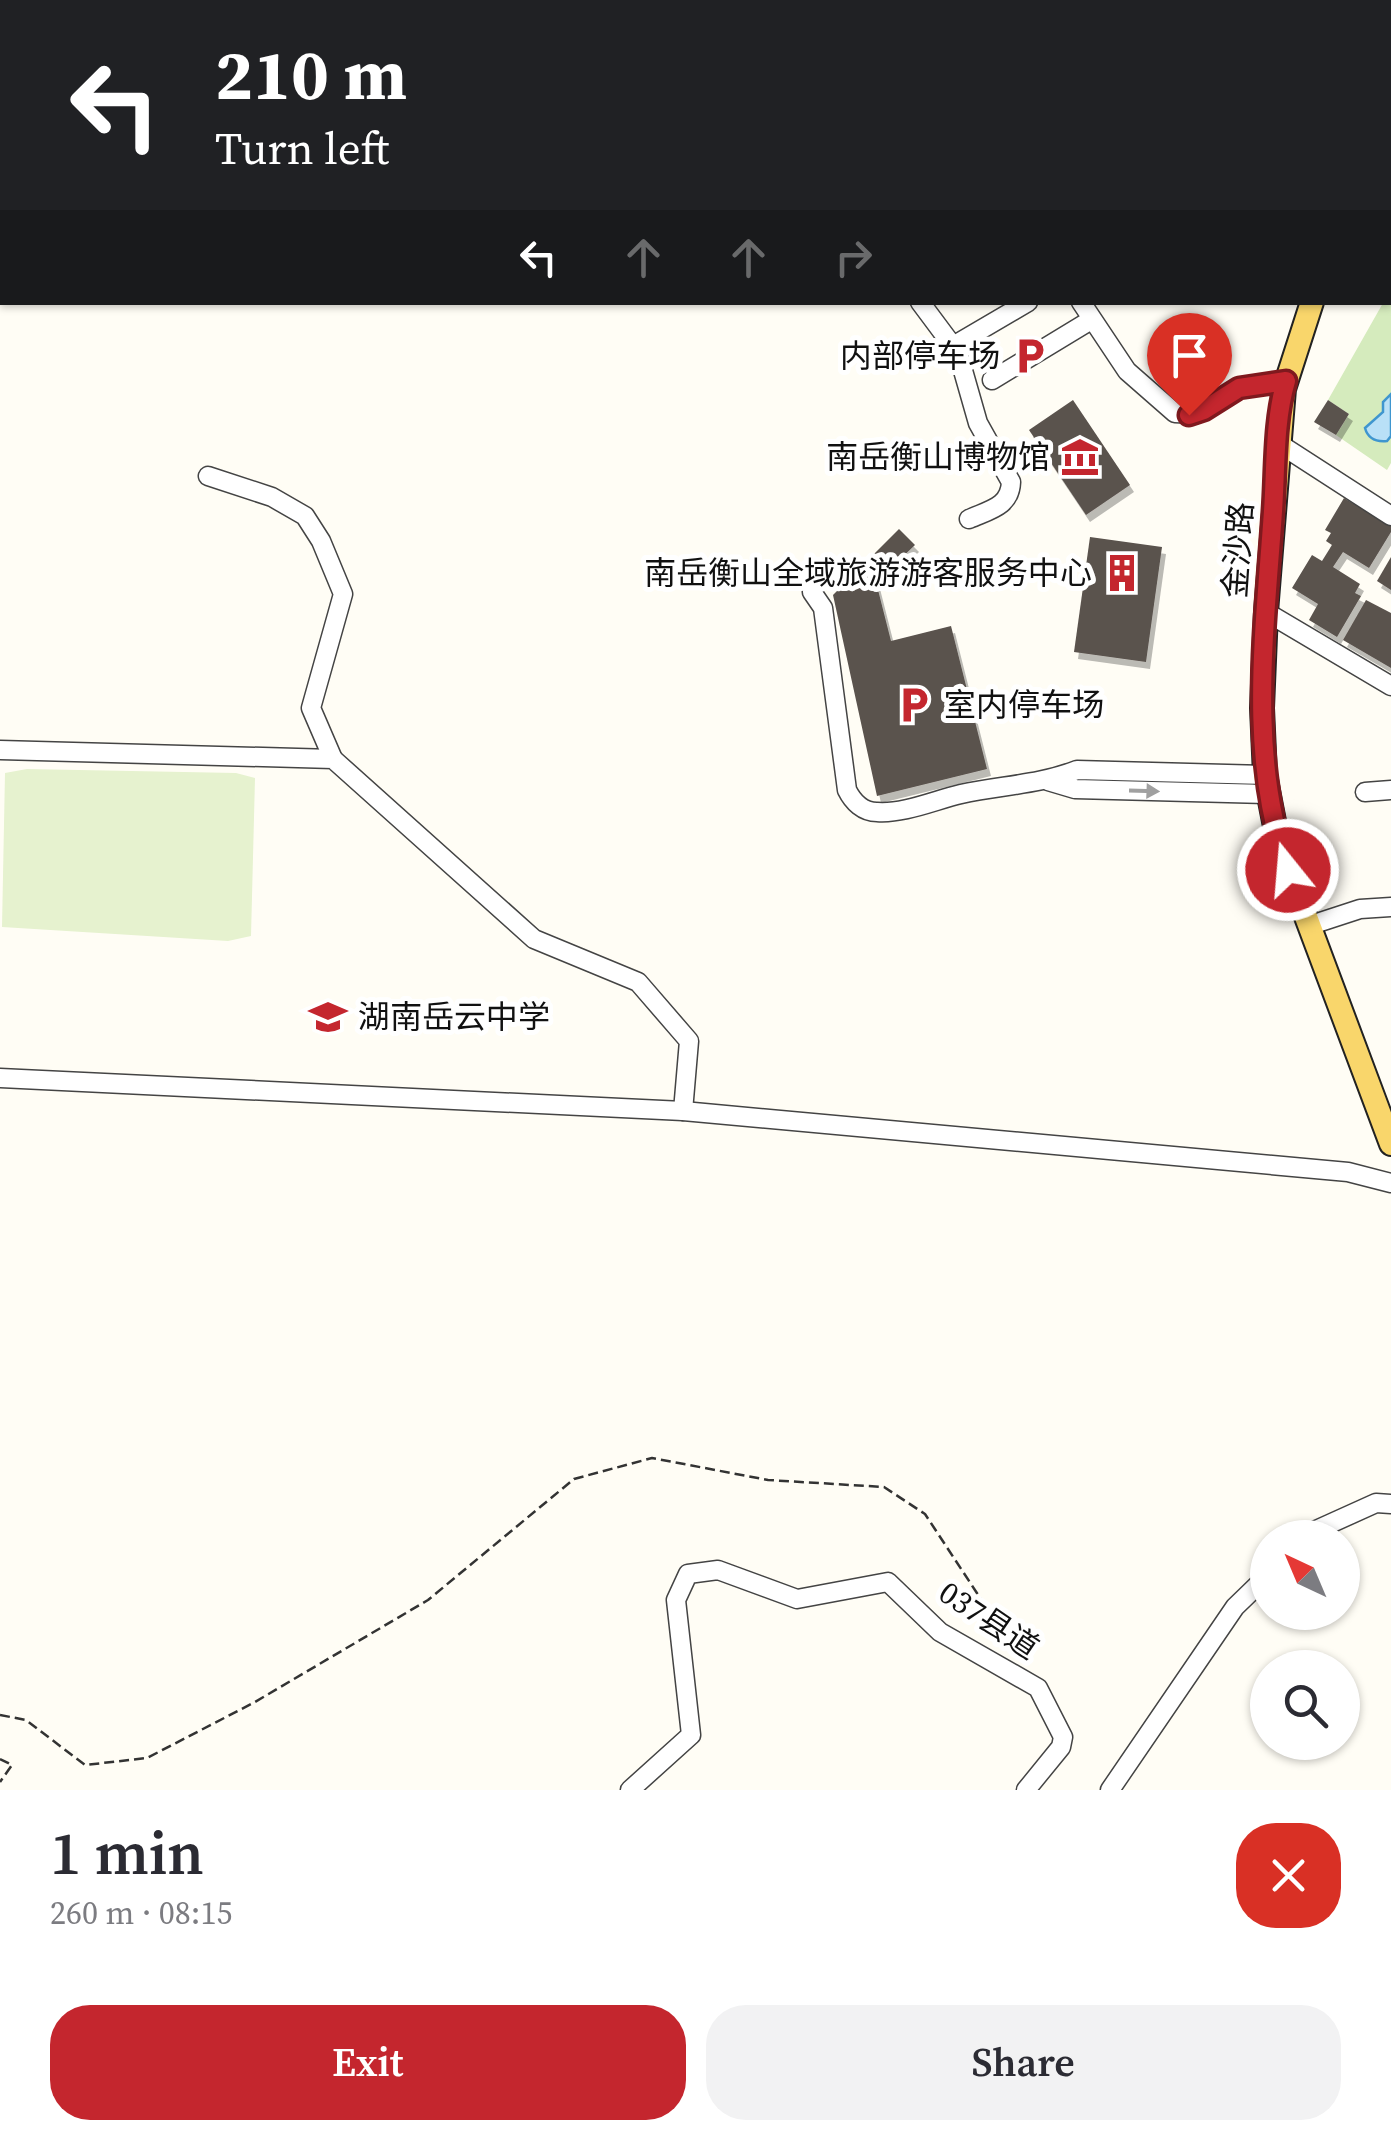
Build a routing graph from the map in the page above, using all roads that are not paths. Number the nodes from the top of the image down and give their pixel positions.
1 (1023, 305) edge
2 (1083, 305) edge
3 (1311, 305) edge
4 (930, 307) edge
5 (1092, 320) junction
6 (953, 346) junction
7 (992, 380) dead end
8 (1286, 381) junction
9 (1278, 443) junction
10 (208, 476) dead end
11 (1391, 516) edge
12 (968, 518) dead end
13 (812, 592) dead end
14 (1266, 612) junction
15 (1391, 686) edge
16 (0, 750) edge
17 (333, 759) junction
18 (1266, 785) junction
19 (1391, 790) edge
20 (1365, 792) dead end
21 (1391, 907) edge
22 (1308, 926) junction
23 (0, 1078) edge
24 (683, 1111) junction
25 (1389, 1132) edge
26 (1391, 1183) edge
27 (1391, 1504) edge
28 (1338, 1520) edge
29 (1250, 1592) edge
30 (630, 1790) edge
31 (1026, 1790) edge
32 (1110, 1790) edge

1 - 6 street
2 - 5 street
3 - 8 main road, 金沙路
4 - 6 street
5 - 7 street
5 - 8 street
6 - 12 street
8 - 9 main road, 金沙路
9 - 11 street
9 - 14 main road, 金沙路
10 - 17 street
13 - 18 street
14 - 15 street
14 - 18 main road, 金沙路
16 - 17 street
17 - 24 street
18 - 22 main road, 金沙路
19 - 20 street
21 - 22 street
22 - 25 main road, 金沙路
23 - 24 street
24 - 26 street
27 - 28 street
29 - 32 street
30 - 31 street, 037县道

